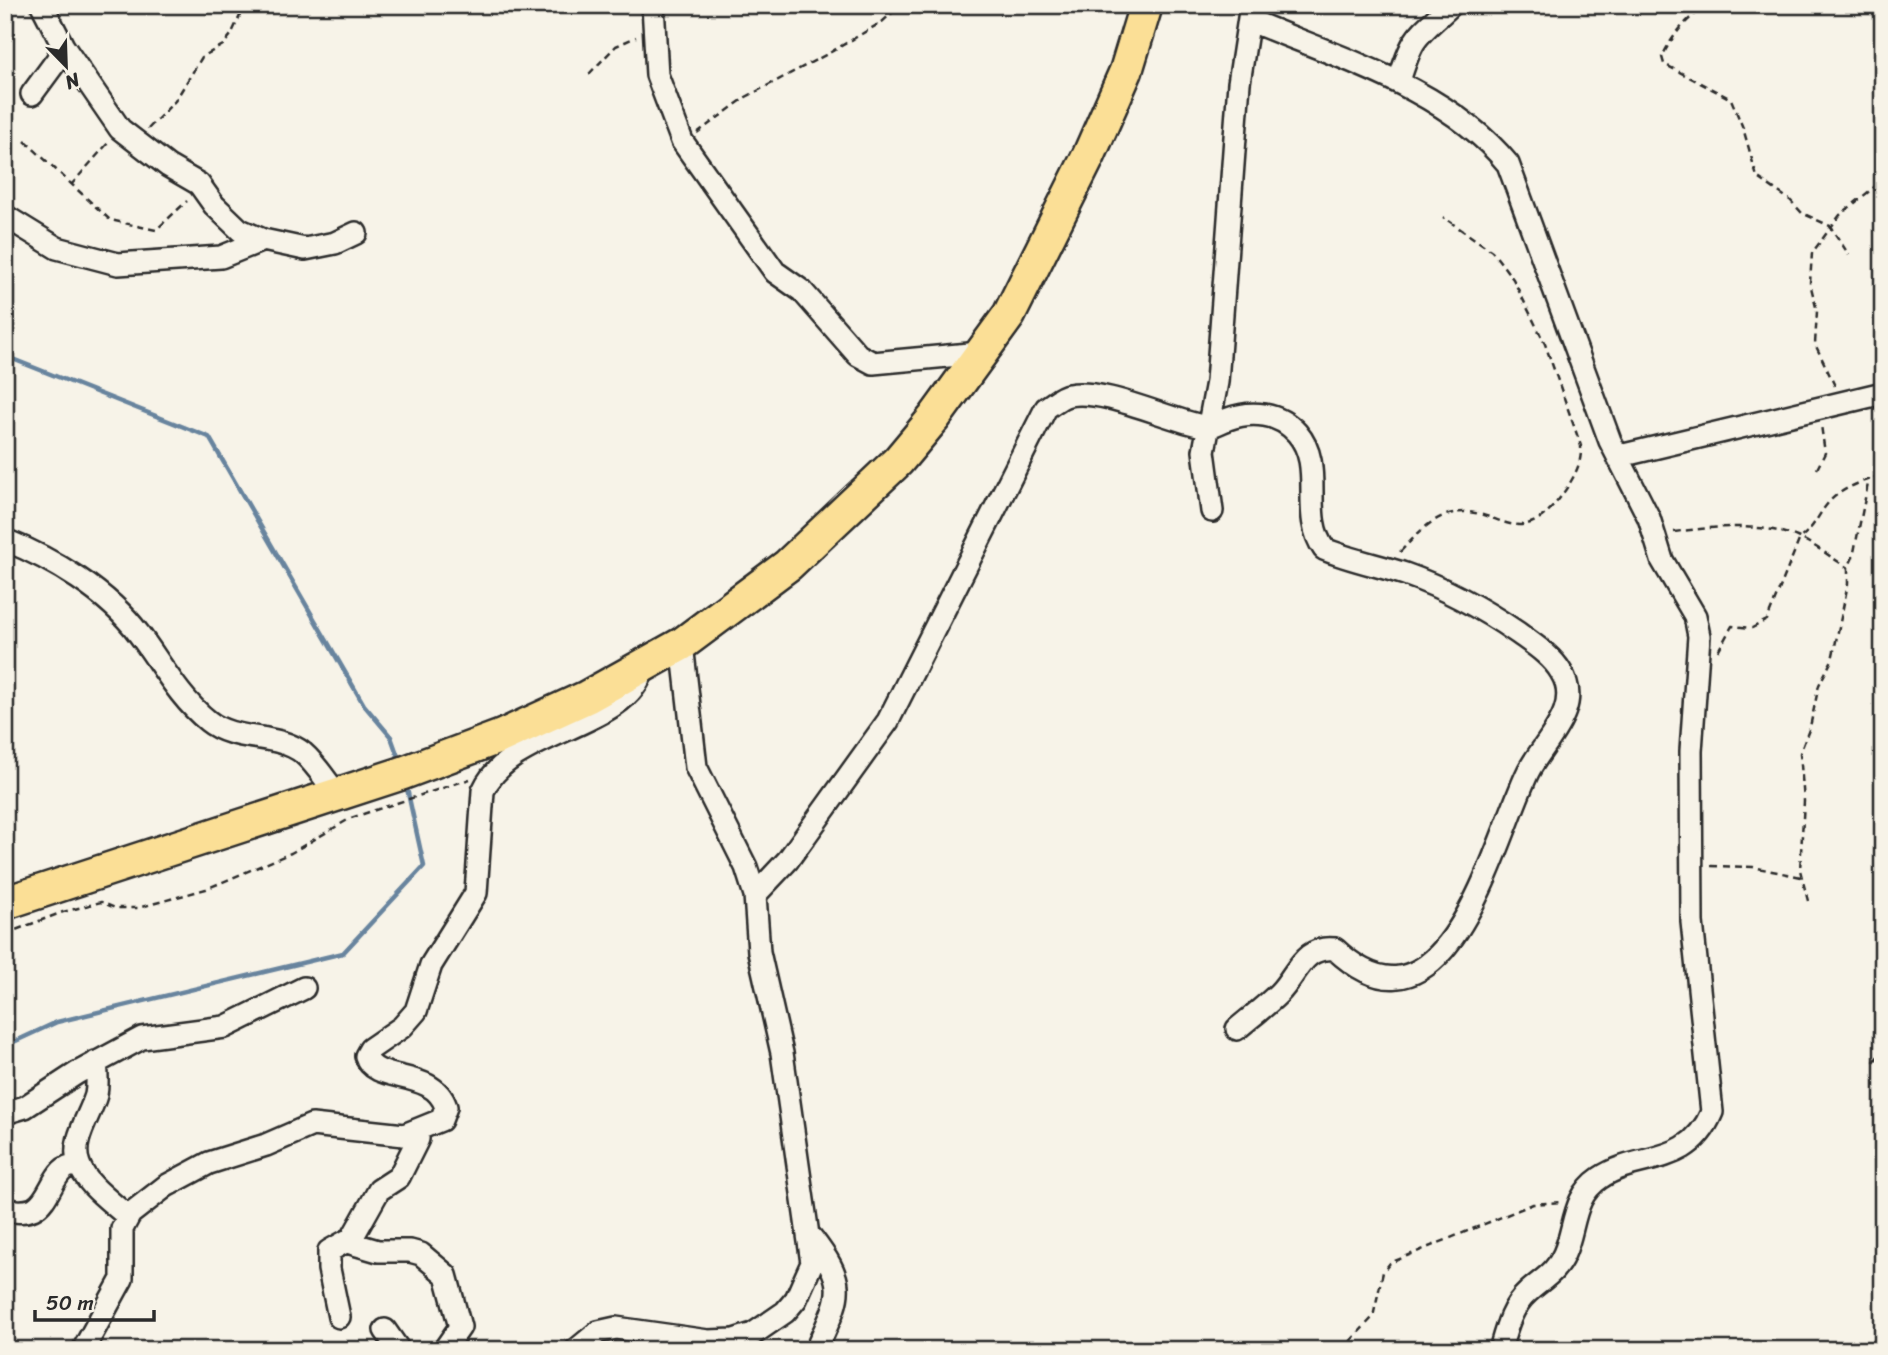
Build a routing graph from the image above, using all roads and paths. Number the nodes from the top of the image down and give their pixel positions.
1 (42, 5) edge
2 (244, 5) edge
3 (653, 5) edge
4 (901, 5) edge
5 (1146, 5) edge
6 (1394, 5) edge
7 (1451, 5) edge
8 (1710, 5) edge
9 (1392, 12) dead end
10 (1250, 13) edge
11 (653, 31) junction
12 (63, 46) junction
13 (589, 74) dead end
14 (1399, 81) junction
15 (32, 94) dead end
16 (120, 129) junction
17 (25, 141) dead end
18 (682, 141) junction
19 (136, 144) junction
20 (1883, 180) edge
21 (199, 184) junction
22 (71, 185) junction
23 (5, 216) edge
24 (1443, 217) dead end
25 (1830, 226) junction
26 (356, 233) dead end
27 (263, 240) junction
28 (1849, 254) dead end
29 (980, 353) junction
30 (1883, 393) edge
31 (1846, 401) junction
32 (1207, 428) junction
33 (1620, 456) junction
34 (1883, 475) edge
35 (1869, 479) junction
36 (1212, 511) dead end
37 (1653, 535) junction
38 (1800, 538) junction
39 (5, 540) edge
40 (1380, 567) junction
41 (1848, 568) junction
42 (682, 644) junction
43 (1698, 654) junction
44 (644, 667) junction
45 (489, 778) junction
46 (337, 794) junction
47 (1691, 864) junction
48 (1801, 877) junction
49 (755, 895) junction
50 (1808, 901) dead end
51 (5, 903) edge
52 (5, 934) edge
53 (304, 988) dead end
54 (1237, 1029) dead end
55 (1883, 1049) edge
56 (96, 1062) junction
57 (1874, 1062) dead end
58 (5, 1113) edge
59 (418, 1131) junction
60 (79, 1166) junction
61 (1578, 1203) junction
62 (5, 1210) edge
63 (128, 1217) junction
64 (811, 1237) junction
65 (346, 1242) junction
66 (339, 1317) dead end
67 (385, 1330) dead end
68 (83, 1350) edge
69 (398, 1350) edge
70 (444, 1350) edge
71 (576, 1350) edge
72 (816, 1350) edge
73 (1342, 1350) edge
74 (1500, 1350) edge

1 - 12 street
2 - 19 path
3 - 11 street
4 - 18 path
5 - 29 highway
6 - 9 path
7 - 14 street
8 - 25 path
10 - 14 street
10 - 32 street
11 - 13 path
11 - 18 street
12 - 15 street
12 - 16 street
14 - 33 street
16 - 19 street
16 - 22 path
17 - 22 path
18 - 29 street
19 - 21 street
20 - 25 path
21 - 22 path
21 - 27 street
23 - 27 street
24 - 40 path
25 - 28 path
25 - 31 path
26 - 27 street
29 - 42 highway
30 - 31 street
31 - 33 street
32 - 36 street
32 - 40 street
32 - 49 street
33 - 37 street
34 - 35 path
35 - 38 path
35 - 41 path
37 - 38 path
37 - 43 street
38 - 41 path
38 - 43 path
39 - 46 street
40 - 54 street
41 - 48 path
42 - 44 highway
42 - 49 street
43 - 47 street
44 - 45 street
44 - 46 highway
45 - 52 path
45 - 59 street
46 - 51 highway
47 - 48 path
47 - 61 street
48 - 50 path
49 - 64 street
53 - 56 street
55 - 57 path
56 - 58 street
56 - 60 street
59 - 63 street
59 - 65 street
60 - 62 street
60 - 63 street
61 - 73 path
61 - 74 street
63 - 68 street
64 - 71 street
64 - 72 street
65 - 66 street
65 - 70 street
67 - 69 street

